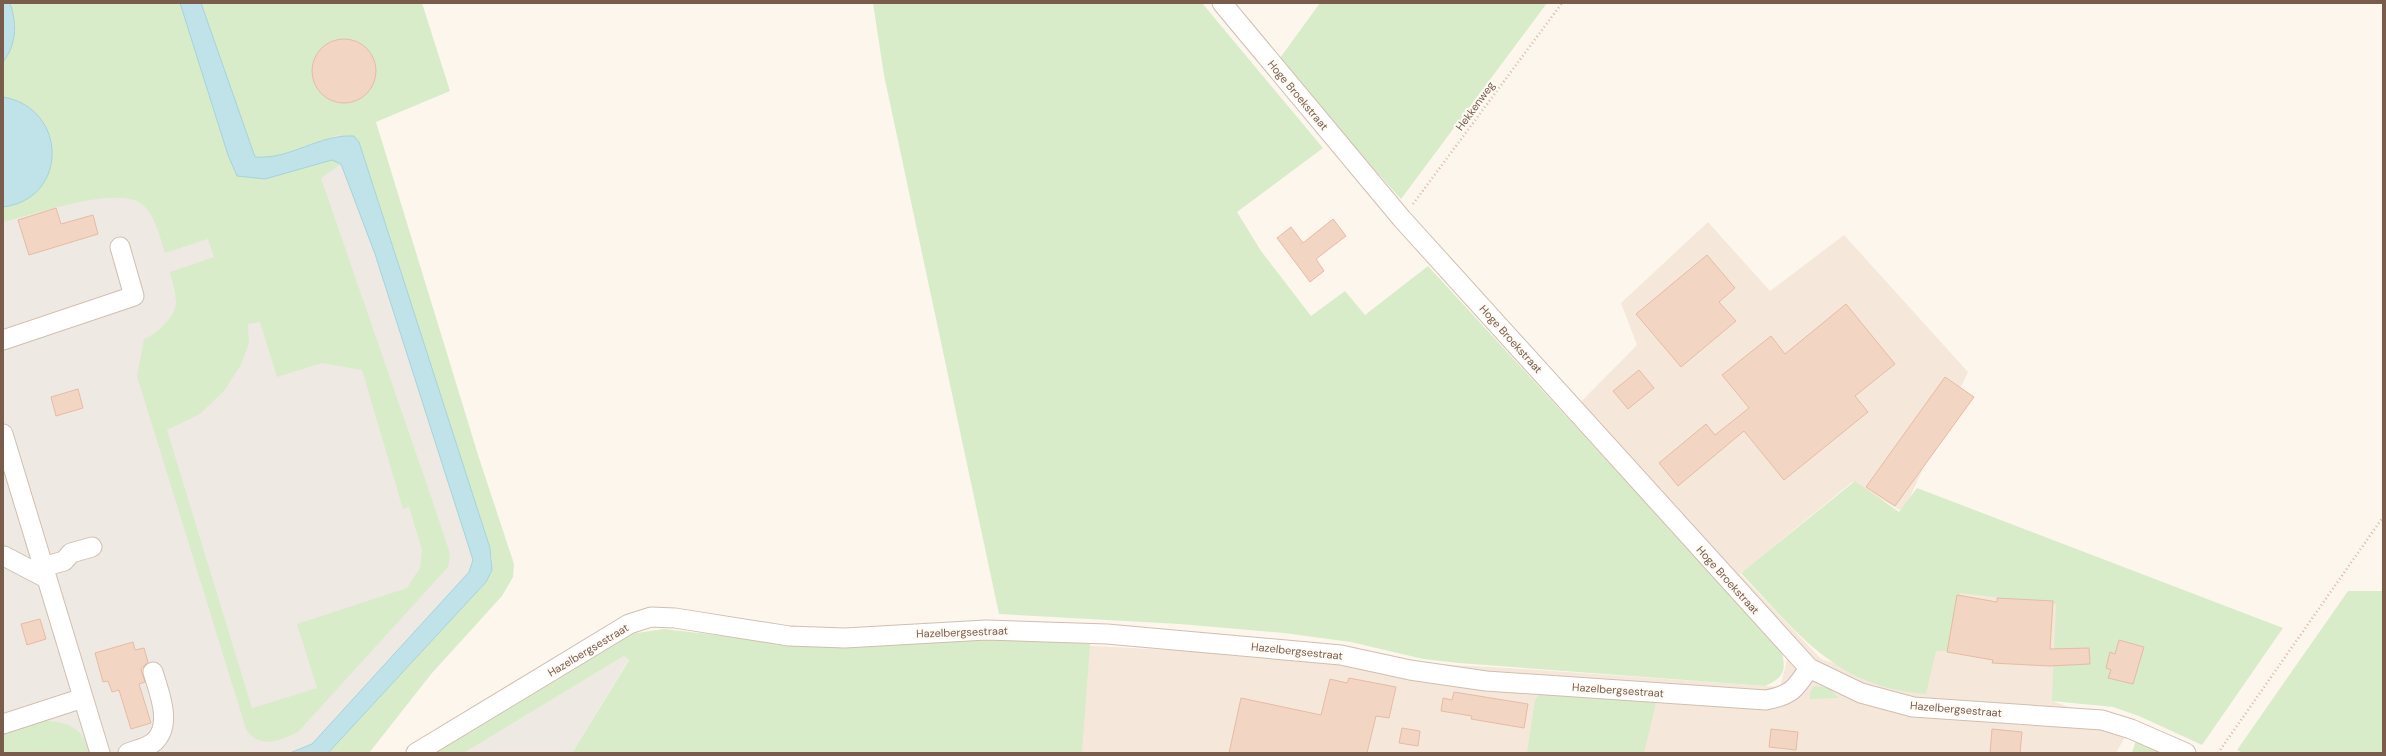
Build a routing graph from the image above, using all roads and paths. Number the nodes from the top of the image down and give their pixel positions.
1 (1222, 3) edge
2 (1562, 3) edge
3 (1402, 219) junction
4 (120, 247) dead end
5 (3, 340) edge
6 (3, 434) edge
7 (2383, 517) edge
8 (92, 547) dead end
9 (4, 556) dead end
10 (45, 573) junction
11 (1809, 668) junction
12 (153, 672) dead end
13 (83, 698) junction
14 (3, 724) edge
15 (100, 753) edge
16 (128, 753) edge
17 (416, 753) edge
18 (2186, 753) edge
19 (2218, 753) edge

1 - 3 street, Hoge Broekstraat
2 - 3 path, Hekkenweg
3 - 11 street, Hoge Broekstraat
4 - 5 street
6 - 10 street
7 - 19 path
8 - 10 street
9 - 10 street
10 - 13 street
11 - 17 street, Hazelbergsestraat
11 - 18 street, Hazelbergsestraat
12 - 16 street
13 - 14 street
13 - 15 street

